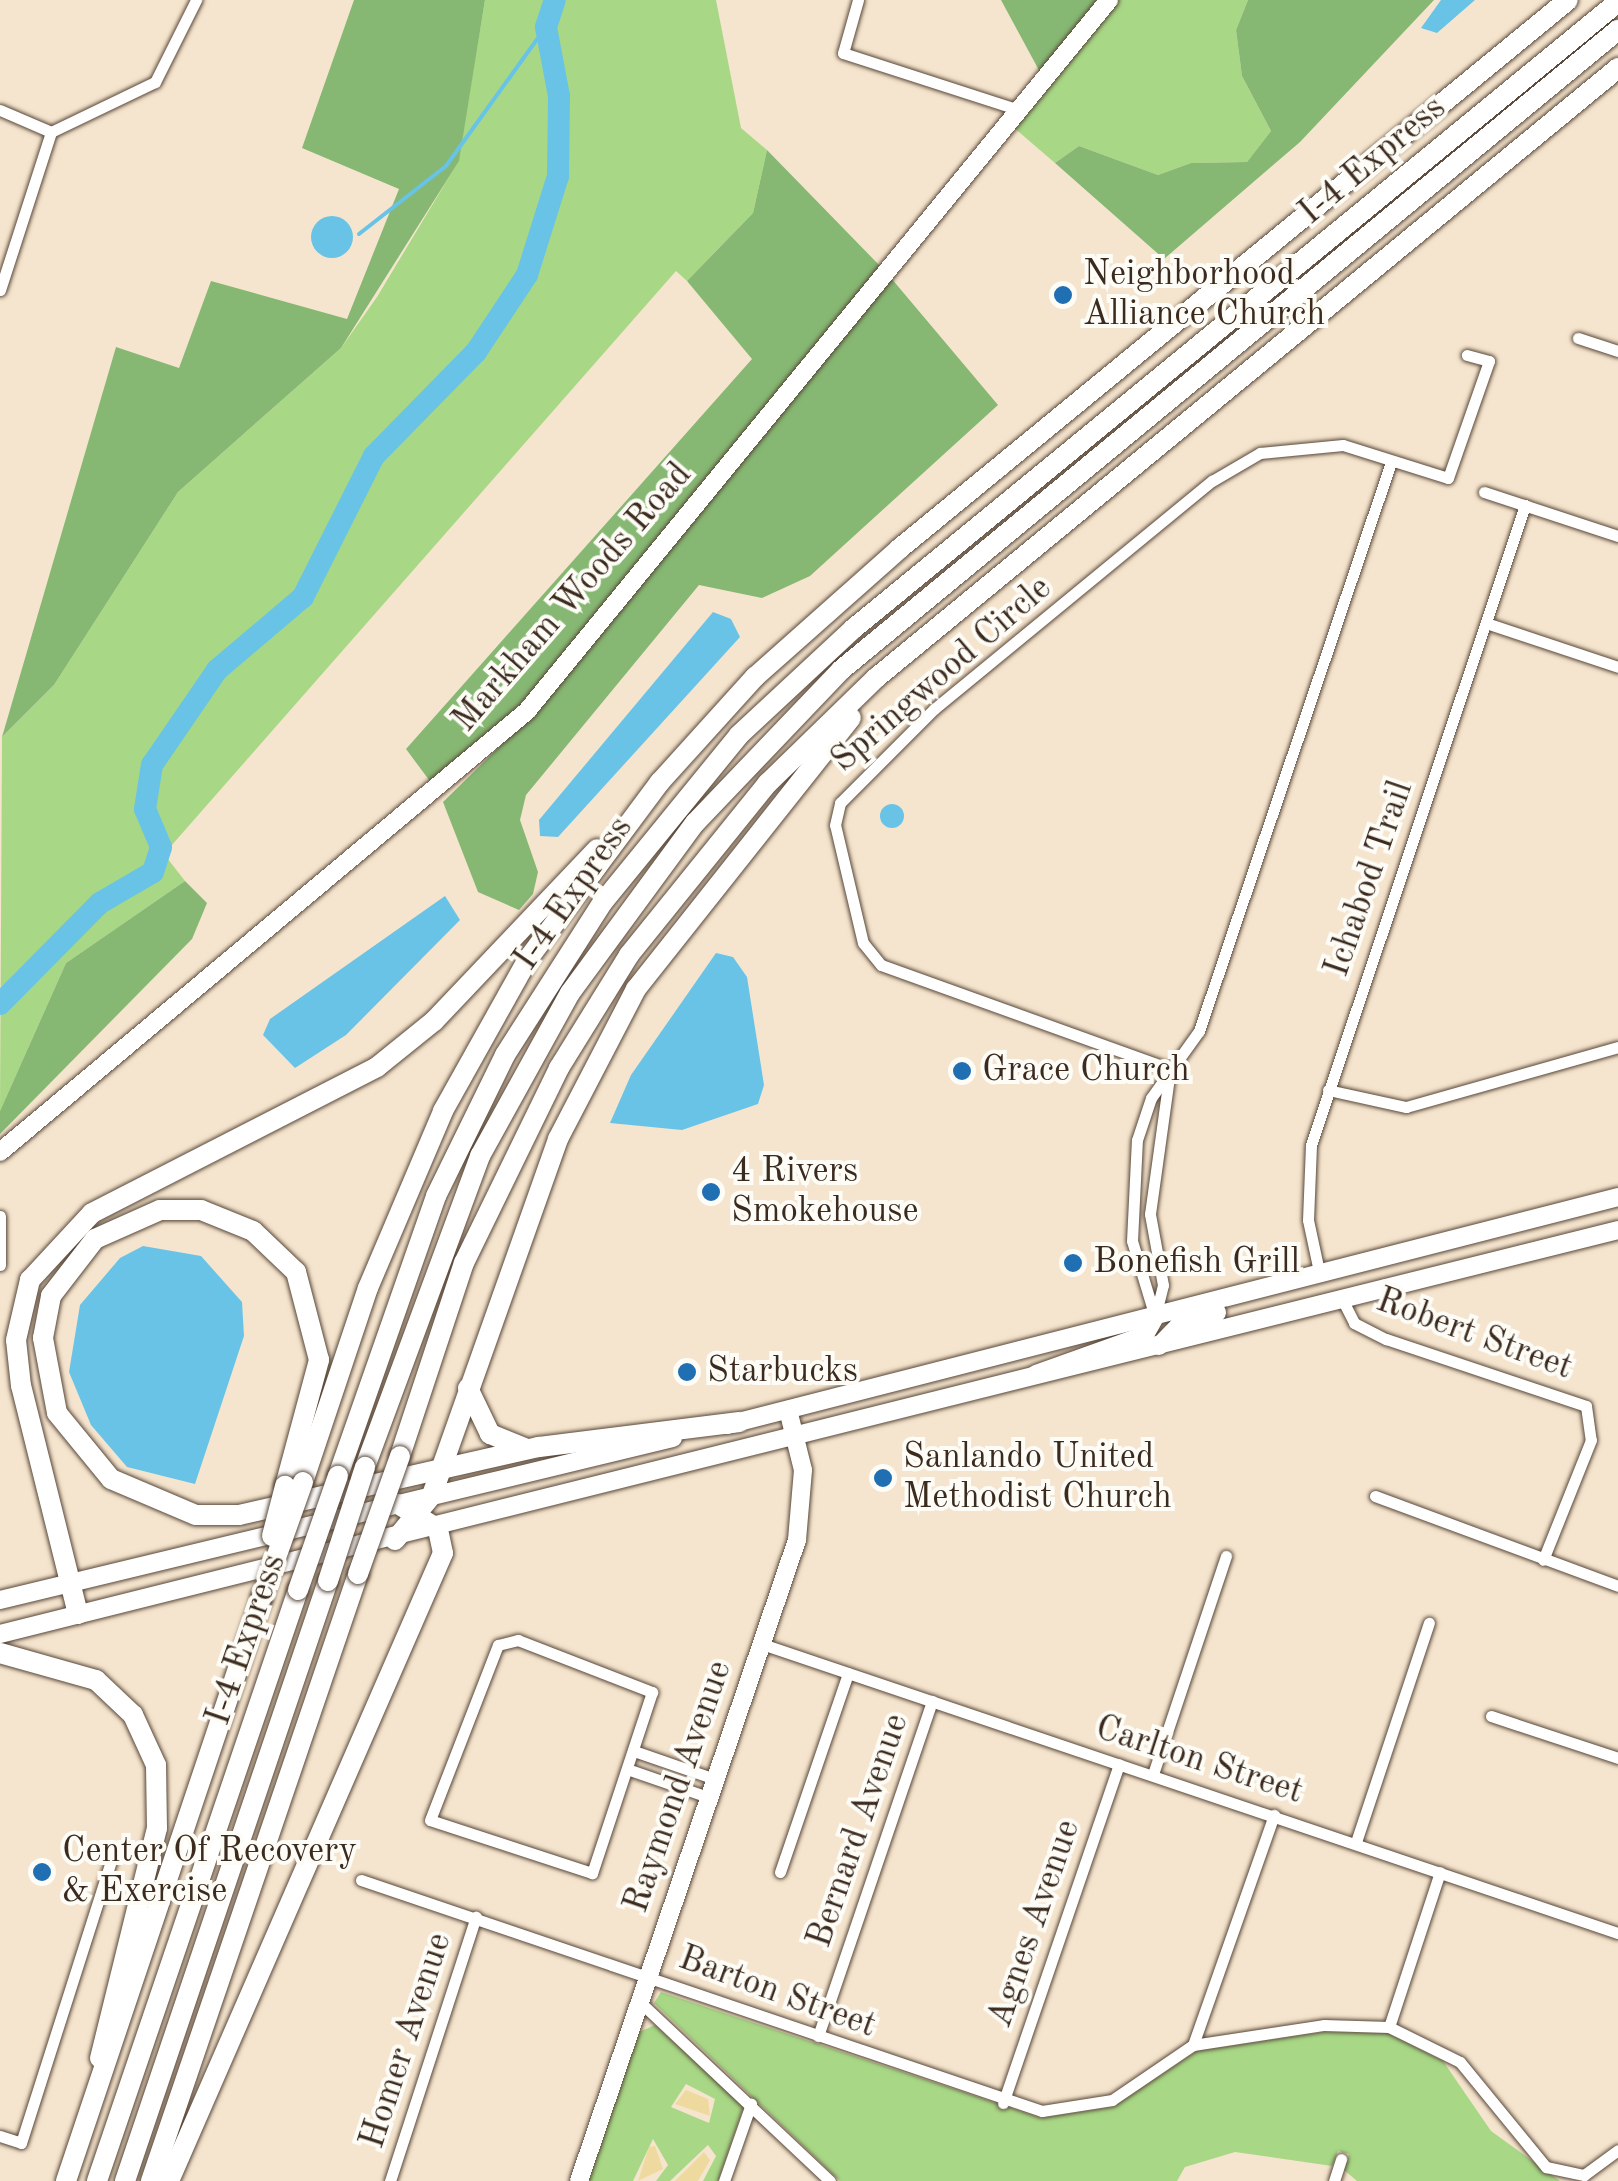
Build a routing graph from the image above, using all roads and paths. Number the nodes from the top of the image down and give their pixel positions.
1 (196, 0) edge
2 (858, 0) edge
3 (1109, 0) edge
4 (1568, 0) edge
5 (1618, 2) edge
6 (1618, 30) edge
7 (1618, 68) edge
8 (0, 110) edge
9 (1019, 110) junction
10 (51, 132) junction
11 (0, 290) edge
12 (1578, 338) dead end
13 (1618, 351) edge
14 (1467, 355) dead end
15 (1391, 462) junction
16 (1484, 492) dead end
17 (1525, 505) junction
18 (1618, 536) edge
19 (1486, 623) junction
20 (1618, 667) edge
21 (876, 678) junction
22 (621, 828) junction
23 (1618, 1047) edge
24 (1170, 1069) junction
25 (1328, 1090) junction
26 (0, 1152) edge
27 (1618, 1197) edge
28 (0, 1216) edge
29 (1618, 1230) edge
30 (0, 1266) edge
31 (1320, 1276) junction
32 (1282, 1286) junction
33 (1342, 1298) junction
34 (1155, 1317) junction
35 (1159, 1347) junction
36 (1023, 1382) junction
37 (468, 1388) junction
38 (788, 1410) junction
39 (740, 1422) junction
40 (796, 1437) junction
41 (527, 1449) junction
42 (442, 1465) junction
43 (294, 1484) junction
44 (432, 1495) junction
45 (1374, 1496) dead end
46 (398, 1504) junction
47 (422, 1515) junction
48 (438, 1529) junction
49 (396, 1540) junction
50 (1226, 1556) dead end
51 (1543, 1560) junction
52 (70, 1584) junction
53 (1618, 1586) edge
54 (0, 1600) edge
55 (78, 1614) junction
56 (1429, 1623) dead end
57 (0, 1634) edge
58 (762, 1644) junction
59 (0, 1653) edge
60 (848, 1673) junction
61 (932, 1701) junction
62 (1491, 1716) dead end
63 (634, 1752) junction
64 (1618, 1758) edge
65 (1120, 1764) junction
66 (627, 1769) junction
67 (1154, 1774) junction
68 (712, 1788) junction
69 (1274, 1815) junction
70 (1356, 1842) junction
71 (112, 1857) dead end
72 (780, 1872) dead end
73 (1440, 1872) junction
74 (362, 1880) dead end
75 (476, 1918) junction
76 (1618, 1933) edge
77 (649, 1976) junction
78 (640, 2002) junction
79 (1389, 2027) junction
80 (818, 2036) junction
81 (1193, 2045) junction
82 (99, 2084) junction
83 (1003, 2102) junction
84 (751, 2104) junction
85 (0, 2136) edge
86 (1618, 2150) edge
87 (1341, 2159) dead end
88 (66, 2181) edge
89 (96, 2181) edge
90 (125, 2181) edge
91 (151, 2181) edge
92 (169, 2181) edge
93 (390, 2181) edge
94 (579, 2181) edge
95 (724, 2181) edge
96 (830, 2181) edge
97 (1334, 2181) edge

1 - 10 street
2 - 9 street
3 - 9 main road, Markham Woods Road
4 - 22 highway
5 - 89 highway, I-4 Express, bridge
6 - 90 highway, I-4 Express, bridge
7 - 21 highway
8 - 10 street
9 - 26 main road, Markham Woods Road
10 - 11 street
12 - 13 street
14 - 15 street, Springwood Circle
15 - 24 street
15 - 24 street, Springwood Circle
16 - 17 street
17 - 18 street
17 - 19 street, Ichabod Trail
19 - 20 street
19 - 25 street, Ichabod Trail
21 - 37 highway
21 - 91 highway, bridge
22 - 43 highway
22 - 52 highway
23 - 25 street
24 - 34 street
24 - 34 street
25 - 31 street, Ichabod Trail
27 - 31 main road
28 - 30 street
29 - 33 main road
31 - 32 main road
32 - 34 main road
32 - 35 main road
33 - 35 main road
33 - 51 street, Robert Street
34 - 36 main road
34 - 38 main road
35 - 36 main road
36 - 40 main road
37 - 41 highway
37 - 42 highway
38 - 39 main road
38 - 40 main road, Raymond Avenue
39 - 41 highway
39 - 44 main road
40 - 48 main road
40 - 58 main road, Raymond Avenue
41 - 42 highway
42 - 43 highway
42 - 44 highway
43 - 82 highway, bridge
44 - 46 main road
44 - 47 highway
45 - 51 street
46 - 47 highway
46 - 52 main road
47 - 48 highway
47 - 49 highway
48 - 49 main road
48 - 92 highway
49 - 55 main road
50 - 67 street
51 - 53 street
52 - 54 main road
52 - 55 highway
55 - 57 main road
56 - 70 street
58 - 60 street, Carlton Street
58 - 68 main road, Raymond Avenue
59 - 82 highway
60 - 61 street, Carlton Street
60 - 72 street
61 - 65 street, Carlton Street
61 - 80 street, Bernard Avenue
62 - 64 street
63 - 66 street
63 - 66 street
63 - 68 street
65 - 67 street, Carlton Street
65 - 83 street, Agnes Avenue
66 - 68 street
67 - 69 street, Carlton Street
68 - 77 main road, Raymond Avenue
69 - 70 street, Carlton Street
69 - 81 street
70 - 73 street, Carlton Street
71 - 85 street
73 - 76 street, Carlton Street
73 - 79 street
74 - 75 street, Barton Street
75 - 77 street, Barton Street
75 - 93 street, Homer Avenue
77 - 78 main road, Raymond Avenue
77 - 80 street, Barton Street
78 - 84 street
78 - 94 main road, Raymond Avenue
79 - 81 street
79 - 86 street
80 - 83 street, Barton Street
81 - 83 street, Barton Street
82 - 88 highway
84 - 95 street
84 - 96 street
87 - 97 street

